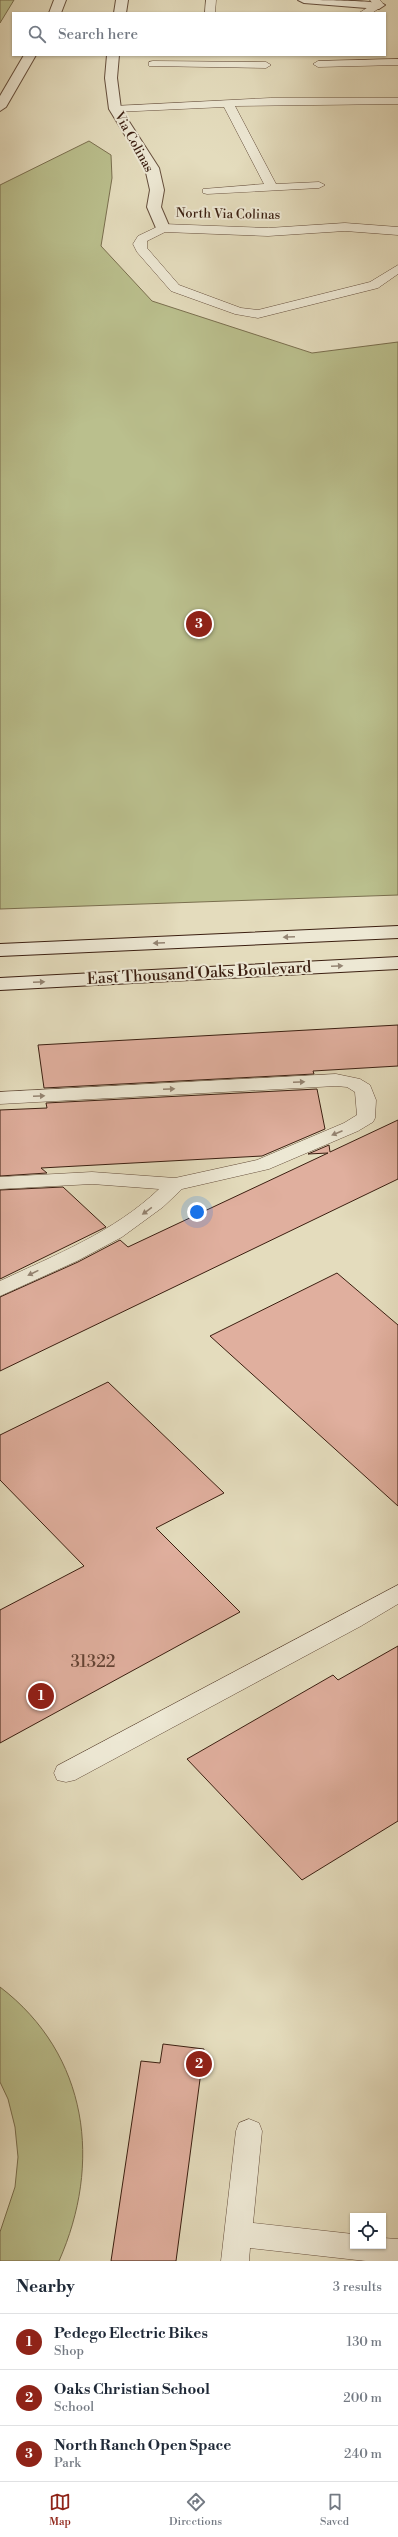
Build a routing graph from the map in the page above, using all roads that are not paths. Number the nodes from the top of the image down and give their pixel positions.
1 (60, 0) edge
2 (122, 0) edge
3 (211, 0) edge
4 (304, 0) edge
5 (377, 2) edge
6 (55, 12) edge
7 (120, 12) edge
8 (210, 12) edge
9 (365, 12) edge
10 (29, 56) edge
11 (113, 56) edge
12 (379, 59) edge
13 (206, 60) edge
14 (398, 62) edge
15 (153, 64) dead end
16 (318, 64) dead end
17 (266, 65) dead end
18 (398, 101) edge
19 (227, 102) junction
20 (0, 107) edge
21 (115, 109) junction
22 (319, 185) dead end
23 (272, 188) junction
24 (207, 191) dead end
25 (163, 228) junction
26 (398, 232) edge
27 (398, 269) edge
28 (398, 932) edge
29 (38, 949) junction
30 (0, 950) edge
31 (0, 960) edge
32 (398, 963) edge
33 (0, 984) edge
34 (0, 1098) edge
35 (0, 1183) edge
36 (175, 1184) junction
37 (0, 1289) edge
38 (398, 1593) edge
39 (66, 1773) dead end
40 (249, 2131) dead end
41 (238, 2234) junction
42 (398, 2252) edge
43 (235, 2261) edge

1 - 6 street
2 - 7 street
3 - 8 lane
4 - 5 street
5 - 9 lane
10 - 20 street
11 - 21 street, Via Colinas
12 - 14 lane
12 - 16 lane
13 - 15 lane
13 - 17 lane
18 - 19 lane
19 - 21 lane
19 - 23 lane, North Via Colinas
21 - 25 street, Via Colinas
22 - 23 lane
23 - 24 lane
25 - 26 lane, North Via Colinas
25 - 27 lane, North Via Colinas
28 -> 29 street, East Thousand Oaks Boulevard
29 - 30 street, East Thousand Oaks Boulevard
29 - 31 street
33 -> 32 street, East Thousand Oaks Boulevard
34 -> 36 lane
35 - 36 lane
36 -> 37 lane
38 - 39 lane
40 - 41 lane
41 - 42 lane
41 - 43 lane

